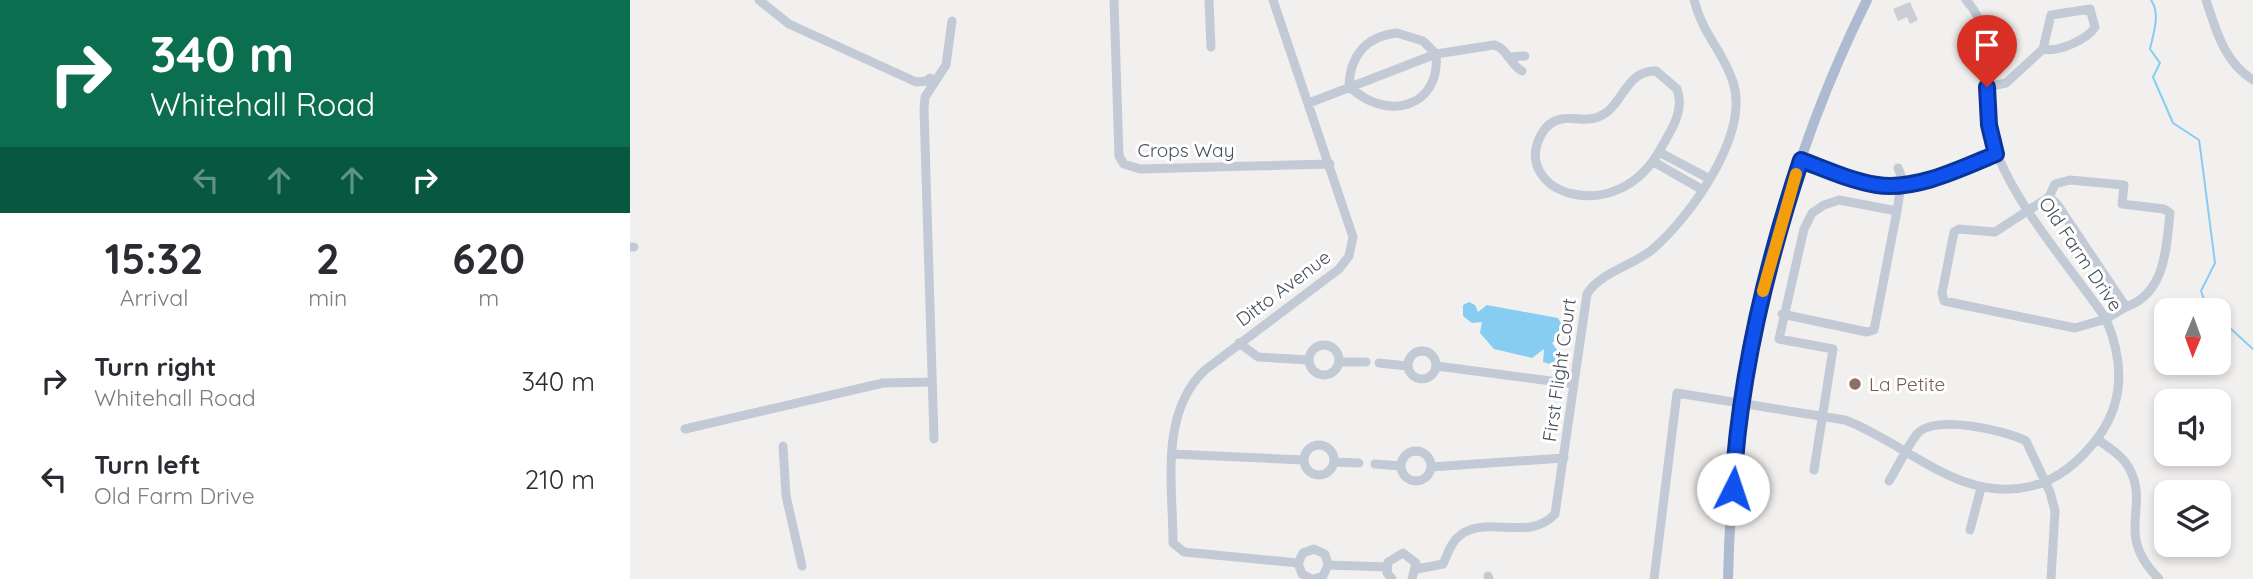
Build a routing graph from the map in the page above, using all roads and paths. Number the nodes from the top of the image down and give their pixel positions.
1 (759, 0) edge
2 (1115, 0) edge
3 (1209, 0) edge
4 (1273, 0) edge
5 (1694, 0) edge
6 (1867, 0) edge
7 (1966, 0) edge
8 (2206, 0) edge
9 (952, 21) dead end
10 (1211, 47) dead end
11 (2043, 49) junction
12 (1436, 54) junction
13 (1525, 56) dead end
14 (1508, 57) junction
15 (1522, 71) dead end
16 (930, 78) dead end
17 (2253, 80) edge
18 (1349, 86) junction
19 (1987, 87) junction
20 (1309, 103) junction
21 (1659, 152) junction
22 (1996, 154) junction
23 (1801, 160) junction
24 (1654, 162) junction
25 (1330, 164) junction
26 (1897, 166) dead end
27 (1708, 178) junction
28 (1900, 185) junction
29 (1701, 188) junction
30 (2049, 197) junction
31 (2029, 210) junction
32 (1897, 211) junction
33 (2126, 307) junction
34 (1782, 314) junction
35 (2106, 319) junction
36 (1239, 343) junction
37 (1309, 360) junction
38 (1340, 362) junction
39 (1366, 362) dead end
40 (1379, 363) dead end
41 (1407, 366) junction
42 (1437, 366) junction
43 (931, 382) junction
44 (1574, 384) junction
45 (1742, 404) junction
46 (1822, 415) junction
47 (685, 429) dead end
48 (933, 439) dead end
49 (2098, 439) junction
50 (783, 446) dead end
51 (1907, 452) junction
52 (1173, 454) junction
53 (1564, 458) junction
54 (1304, 460) junction
55 (1334, 462) junction
56 (1359, 463) dead end
57 (1375, 464) dead end
58 (1401, 466) junction
59 (1431, 467) junction
60 (1814, 470) dead end
61 (1889, 481) dead end
62 (2045, 482) junction
63 (1981, 488) junction
64 (1970, 530) dead end
65 (1298, 563) junction
66 (1328, 565) junction
67 (803, 566) dead end
68 (1387, 567) junction
69 (1417, 569) junction
70 (1313, 579) edge
71 (1392, 579) edge
72 (1412, 579) edge
73 (1654, 579) edge
74 (1728, 579) edge
75 (2051, 579) edge
76 (2159, 579) edge

1 - 16 street
2 - 25 street, Crops Way
3 - 10 street
4 - 20 street, Ditto Avenue
5 - 27 street, First Flight Court
6 - 23 main road
7 - 19 street, Old Farm Drive
8 - 17 street
9 - 43 street
11 - 11 street
11 - 19 street
12 - 14 street
12 - 18 street
12 - 18 street
12 - 18 street
13 - 14 street
14 - 15 street
18 - 20 street
19 - 22 street, Old Farm Drive
20 - 25 street, Ditto Avenue
21 - 24 street
21 - 24 street
21 - 27 street
22 - 28 street
22 - 31 street, Old Farm Drive
23 - 28 street
23 - 45 main road
24 - 29 street
25 - 36 street, Ditto Avenue
26 - 28 street
27 - 29 street, First Flight Court
28 - 32 street
29 - 44 street, First Flight Court
30 - 31 street
30 - 33 street
30 - 33 street
31 - 35 street, Old Farm Drive
31 - 35 street
32 - 34 street
32 - 34 street
33 - 35 street
34 - 46 street
35 - 49 street, Old Farm Drive
36 - 37 street
36 - 52 street, Ditto Avenue
37 - 38 street
37 - 38 street
38 - 39 street
40 - 41 street
41 - 42 street
41 - 42 street
42 - 44 street
43 - 47 street
43 - 48 street
44 - 53 street, First Flight Court
45 - 46 street, Old Farm Drive
45 - 73 street, Old Farm Drive
45 - 74 main road
46 - 51 street, Old Farm Drive
46 - 60 street
49 - 62 street, Old Farm Drive
49 - 76 street
50 - 67 street
51 - 61 street
51 - 62 street
51 - 63 street, Old Farm Drive
52 - 54 street
52 - 65 street, Ditto Avenue
53 - 59 street
53 - 69 street, First Flight Court
54 - 55 street
54 - 55 street
55 - 56 street
57 - 58 street
58 - 59 street
58 - 59 street
62 - 63 street, Old Farm Drive
62 - 75 street
63 - 64 street
65 - 66 street
65 - 70 street
66 - 68 street
66 - 70 street
68 - 69 street
68 - 71 street
69 - 72 street

